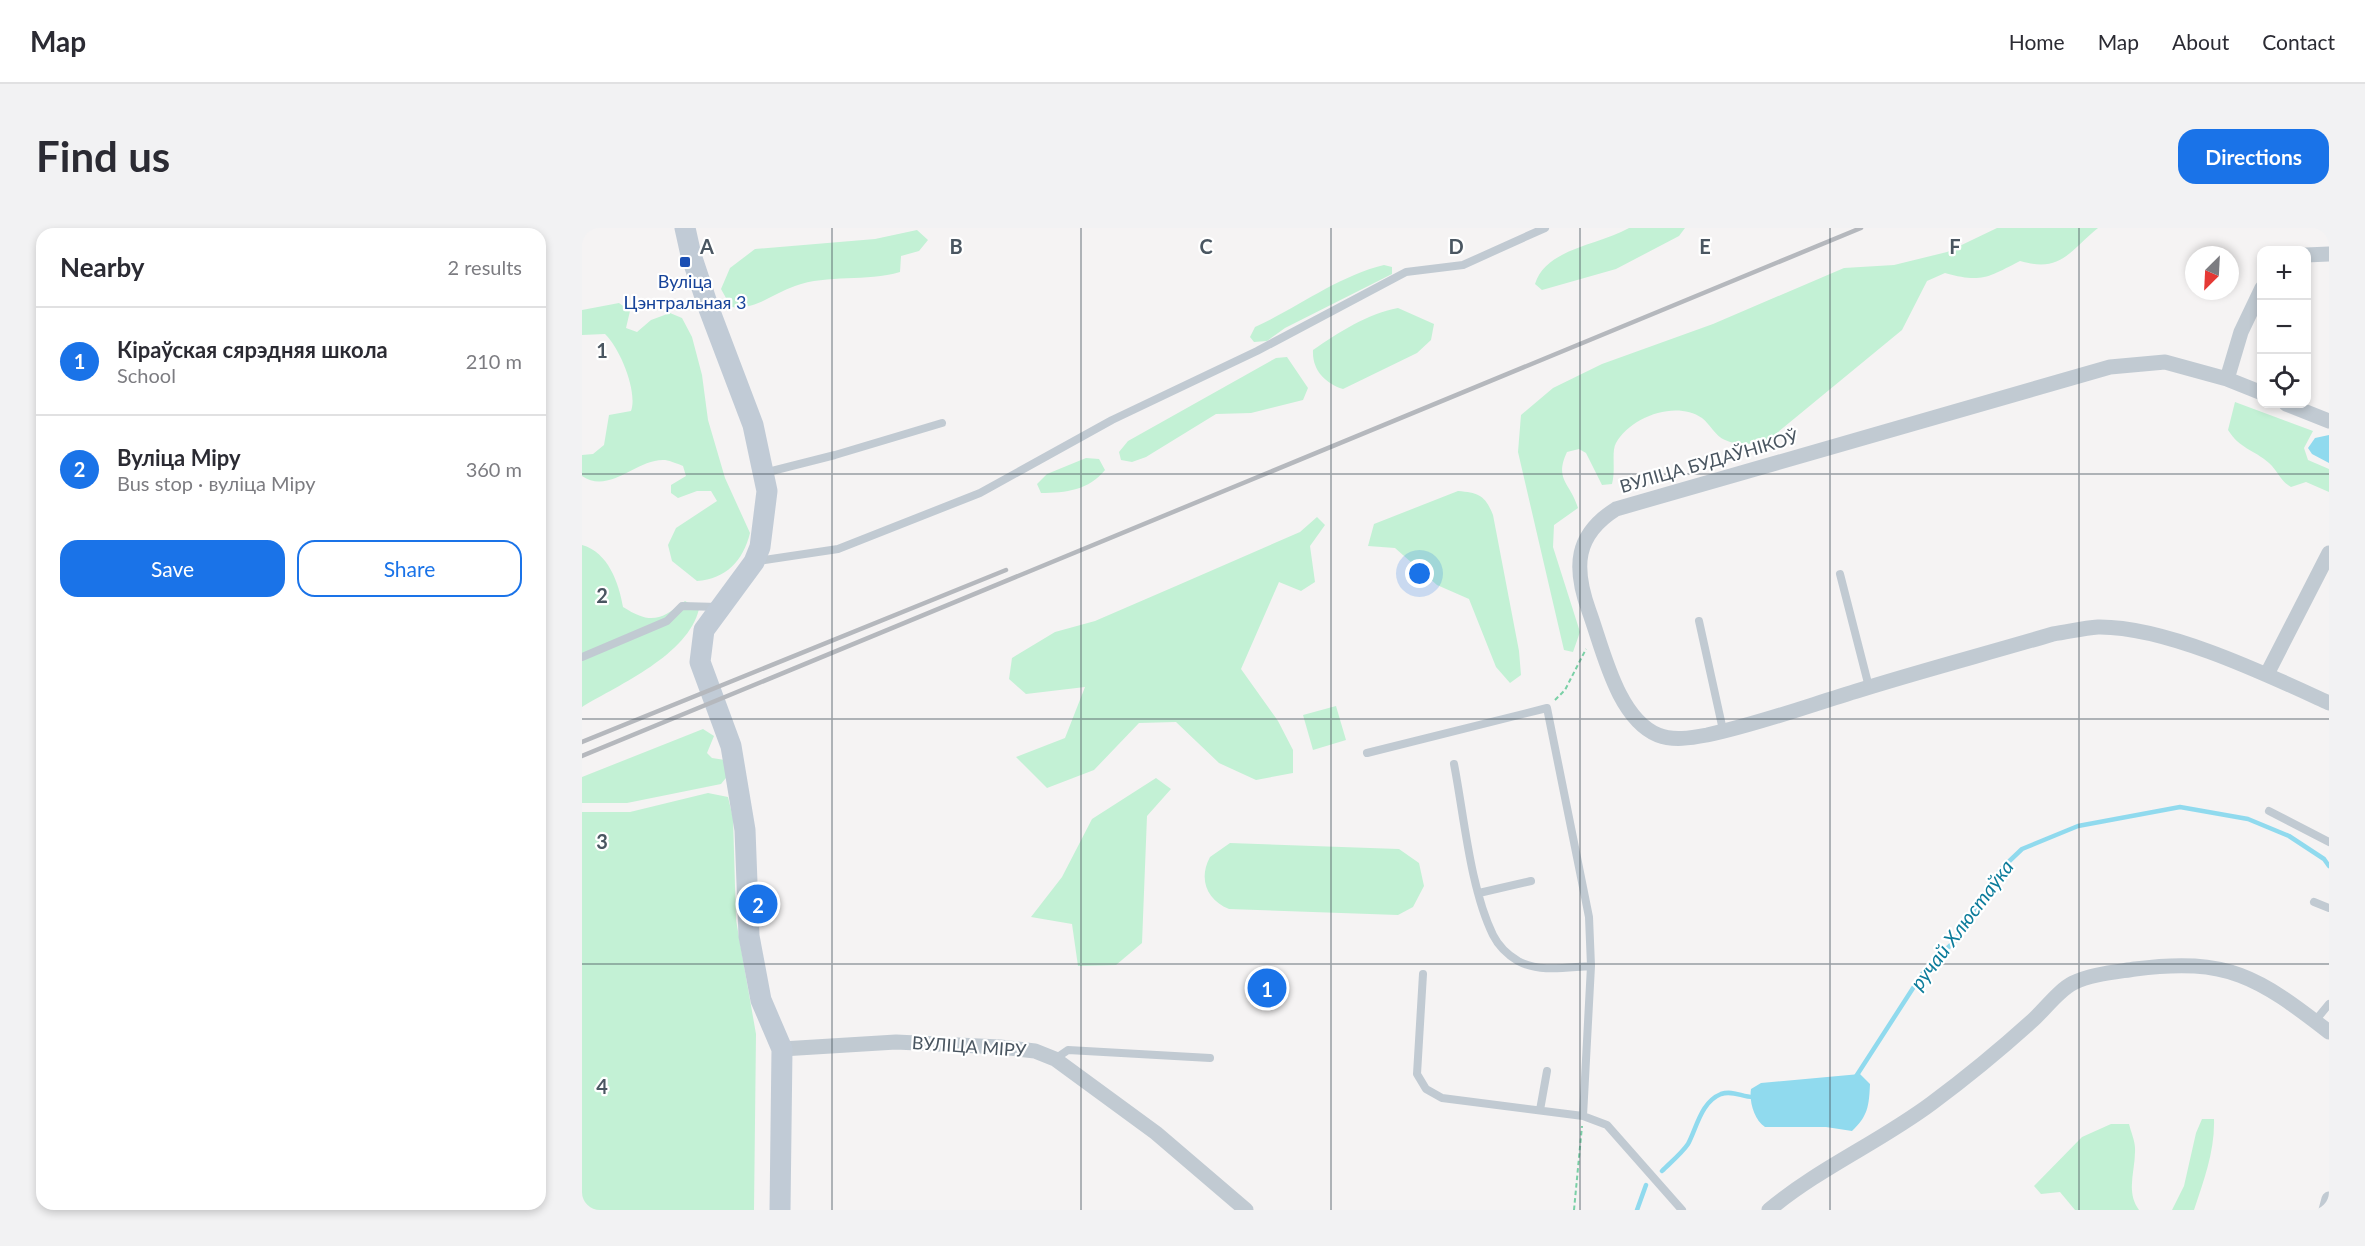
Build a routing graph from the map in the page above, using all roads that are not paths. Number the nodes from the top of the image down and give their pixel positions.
1 (686, 228) edge
2 (1545, 228) edge
3 (2329, 254) edge
4 (2311, 255) edge
5 (2257, 298) edge
6 (2227, 379) junction
7 (2257, 391) edge
8 (2296, 408) edge
9 (2329, 421) edge
10 (942, 423) dead end
11 (763, 473) junction
12 (2329, 553) edge
13 (753, 562) junction
14 (1840, 574) dead end
15 (720, 607) junction
16 (1699, 621) dead end
17 (582, 657) edge
18 (2267, 674) junction
19 (1869, 687) junction
20 (2329, 703) edge
21 (1723, 730) junction
22 (1367, 753) dead end
23 (1454, 764) dead end
24 (2269, 811) dead end
25 (2329, 842) edge
26 (1531, 881) dead end
27 (1479, 893) junction
28 (2314, 902) dead end
29 (2329, 908) edge
30 (1591, 966) junction
31 (1423, 974) dead end
32 (2329, 1004) edge
33 (2315, 1021) junction
34 (2329, 1032) edge
35 (782, 1049) junction
36 (1210, 1058) dead end
37 (1055, 1059) junction
38 (1547, 1071) dead end
39 (1540, 1110) junction
40 (1583, 1116) junction
41 (2329, 1199) edge
42 (780, 1210) edge
43 (1246, 1210) edge
44 (1683, 1210) edge
45 (1769, 1210) edge
46 (2326, 1210) edge

1 - 11 street
2 - 13 lane
3 - 4 street
5 - 6 street
6 - 7 street, ВУЛІЦА БУДАЎНІКОЎ
6 - 21 street, ВУЛІЦА БУДАЎНІКОЎ
8 - 9 street
10 - 11 lane
11 - 13 street
12 - 18 street
13 - 15 street
14 - 19 lane
15 - 17 lane
15 - 35 street
16 - 21 lane
18 - 19 street, ВУЛІЦА БУДАЎНІКОЎ
18 - 20 street, ВУЛІЦА БУДАЎНІКОЎ
19 - 21 street, ВУЛІЦА БУДАЎНІКОЎ
22 - 30 lane
23 - 27 lane
24 - 25 lane
26 - 27 lane
27 - 30 lane
28 - 29 lane
30 - 40 lane
31 - 39 lane
32 - 33 lane
33 - 34 street
33 - 45 street
35 - 37 street, ВУЛІЦА МІРУ
35 - 42 street
36 - 37 lane
37 - 43 street, ВУЛІЦА МІРУ
38 - 39 lane
39 - 40 lane
40 - 44 lane
41 - 46 street

